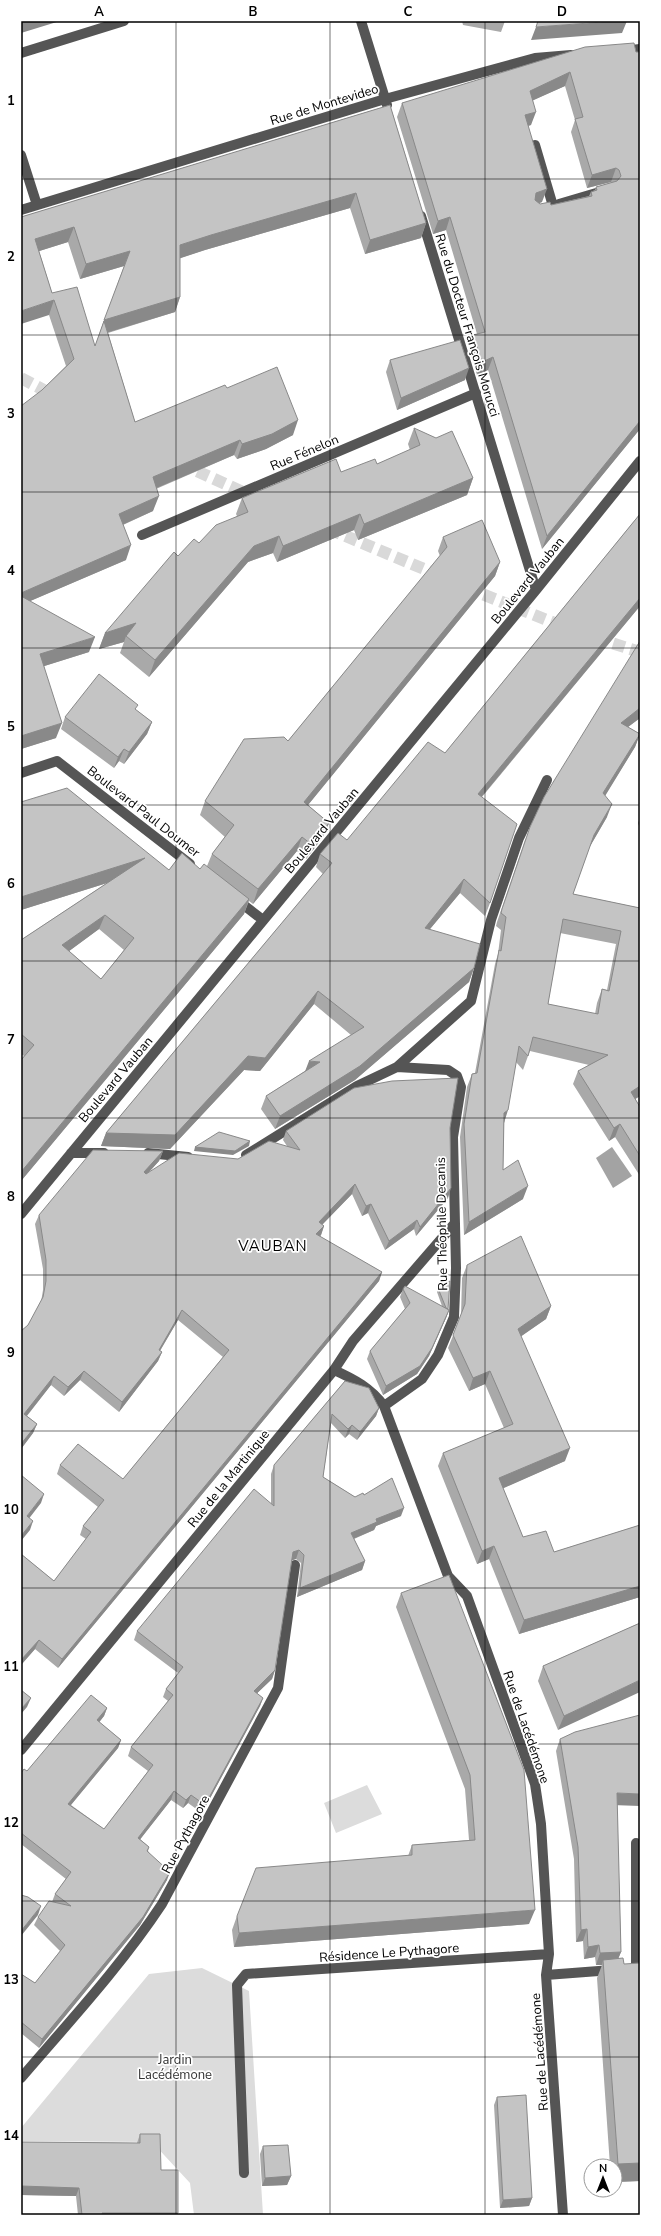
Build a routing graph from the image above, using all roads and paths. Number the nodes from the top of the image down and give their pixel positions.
1 (124, 21) edge
2 (361, 21) edge
3 (640, 49) edge
4 (610, 52) edge
5 (21, 53) edge
6 (580, 54) edge
7 (385, 99) junction
8 (389, 114) edge
9 (535, 144) edge
10 (21, 155) edge
11 (610, 188) edge
12 (417, 204) edge
13 (37, 205) junction
14 (553, 206) junction
15 (21, 210) edge
16 (542, 210) edge
17 (476, 393) junction
18 (640, 461) edge
19 (142, 535) dead end
20 (536, 590) junction
21 (21, 773) edge
22 (547, 780) dead end
23 (201, 872) edge
24 (226, 891) edge
25 (263, 920) junction
26 (397, 1067) junction
27 (71, 1153) junction
28 (118, 1153) edge
29 (141, 1153) edge
30 (196, 1158) edge
31 (235, 1162) edge
32 (21, 1214) edge
33 (455, 1223) junction
34 (334, 1370) junction
35 (384, 1406) junction
36 (295, 1565) edge
37 (21, 1750) edge
38 (636, 1843) dead end
39 (549, 1954) junction
40 (632, 1969) edge
41 (546, 1975) junction
42 (21, 2078) edge
43 (244, 2173) dead end
44 (563, 2215) edge

1 - 5 street
2 - 7 street
3 - 4 street
6 - 7 street, Rue de Montevideo
7 - 8 street
7 - 13 street, Rue de Montevideo
9 - 14 street
10 - 13 street
11 - 14 street
12 - 17 street, Rue du Docteur François Morucci
13 - 15 street, Rue de Montevideo
14 - 16 street
17 - 19 street, Rue Fénelon
17 - 20 street, Rue du Docteur François Morucci
18 - 20 street, Boulevard Vauban
20 - 25 street, Boulevard Vauban
21 - 23 street, Boulevard Paul Doumer
22 - 26 street, Rue Théophile Decanis
24 - 25 street
25 - 27 street, Boulevard Vauban
26 - 31 street, Rue Théophile Decanis
26 - 33 street, Rue Théophile Decanis
27 - 28 street
27 - 32 street, Boulevard Vauban
29 - 30 street
33 - 34 street, Rue de la Martinique
33 - 35 street, Rue Théophile Decanis
34 - 35 street, Rue de Lacédémone
34 - 37 street, Rue de la Martinique
35 - 39 street, Rue de Lacédémone
36 - 42 street, Rue Pythagore
38 - 40 street
39 - 41 street, Rue de Lacédémone
39 - 43 street, Résidence Le Pythagore
40 - 41 street
41 - 44 street, Rue de Lacédémone

